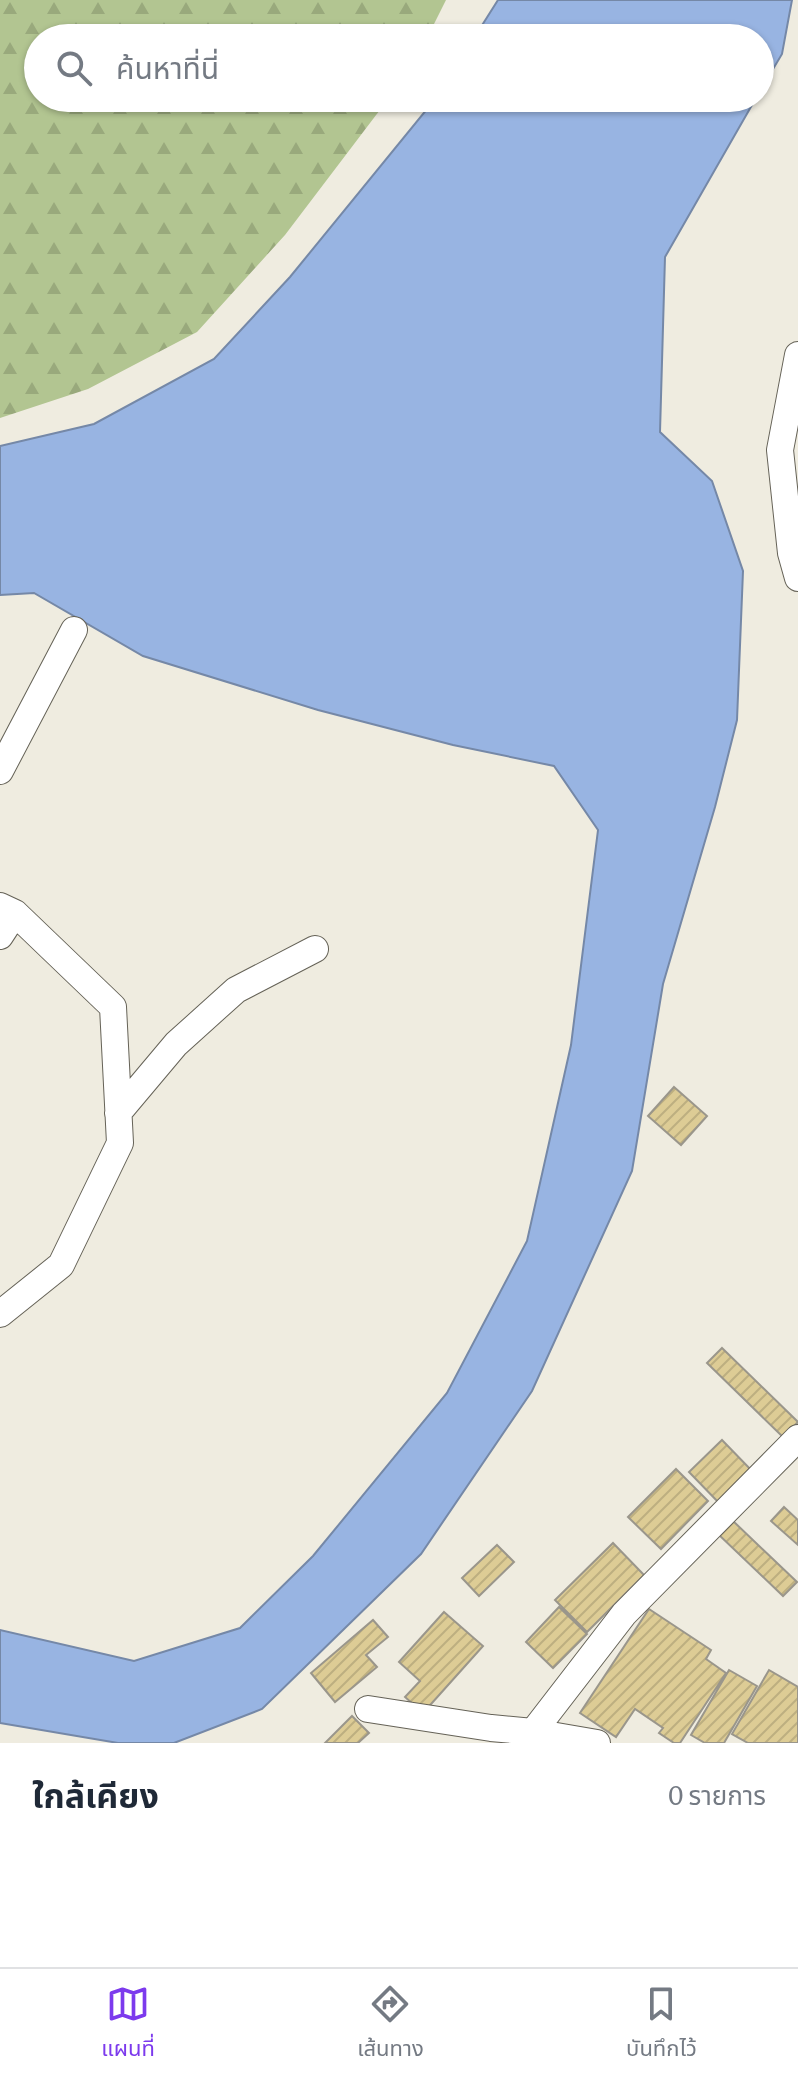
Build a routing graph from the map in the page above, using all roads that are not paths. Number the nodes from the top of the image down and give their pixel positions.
1 (798, 355) edge
2 (798, 578) edge
3 (74, 630) dead end
4 (0, 771) edge
5 (8, 910) edge
6 (0, 936) edge
7 (315, 949) dead end
8 (118, 1113) junction
9 (0, 1314) edge
10 (798, 1438) edge
11 (368, 1709) dead end
12 (533, 1732) junction
13 (484, 1736) edge
14 (597, 1743) edge

1 - 2 street
3 - 4 street
5 - 6 street
5 - 8 street
7 - 8 street
8 - 9 street
10 - 12 street
11 - 13 street
12 - 13 street
12 - 14 street

